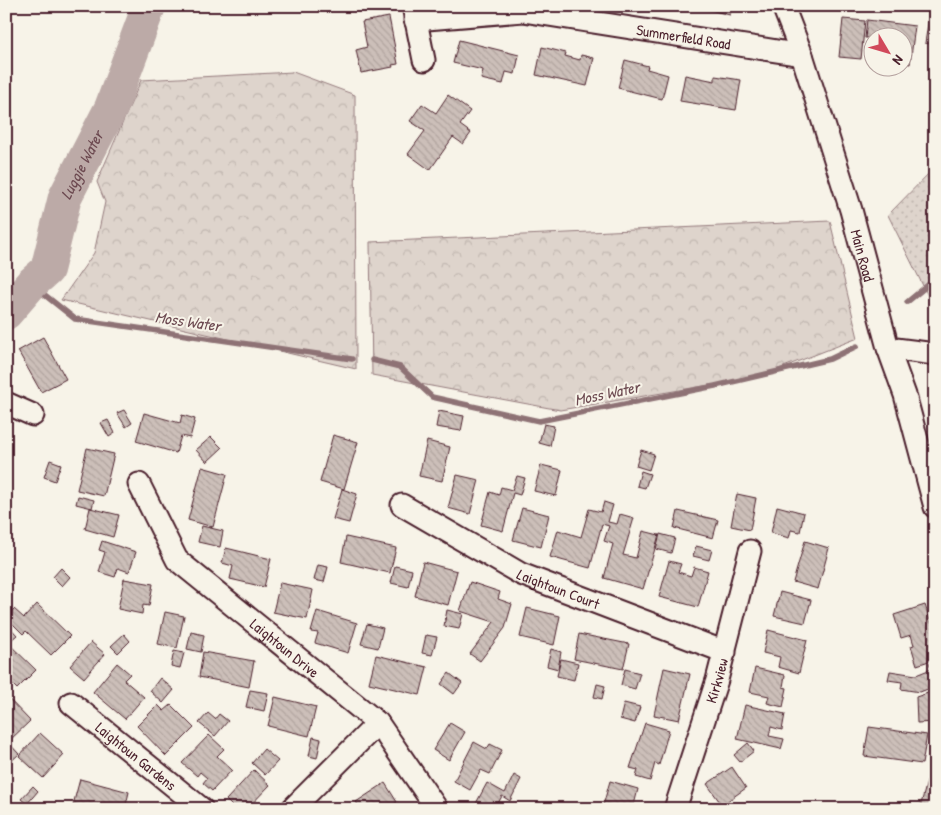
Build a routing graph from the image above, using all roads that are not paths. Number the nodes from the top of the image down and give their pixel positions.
1 (783, 6) edge
2 (414, 13) edge
3 (802, 55) junction
4 (424, 60) dead end
5 (888, 348) junction
6 (935, 354) edge
7 (6, 402) edge
8 (33, 415) dead end
9 (140, 484) dead end
10 (402, 505) dead end
11 (935, 507) edge
12 (750, 551) dead end
13 (724, 652) junction
14 (71, 703) dead end
15 (378, 723) junction
16 (202, 809) edge
17 (292, 809) edge
18 (437, 809) edge
19 (675, 809) edge

1 - 3 street, Main Road
2 - 3 street, Summerfield Road
2 - 4 street, Summerfield Road
3 - 5 street, Main Road
5 - 6 street
5 - 11 street, Main Road
7 - 8 street
9 - 15 street, Laightoun Drive
10 - 13 street, Laightoun Court
12 - 13 street, Kirkview
13 - 19 street, Kirkview
14 - 16 street, Laightoun Gardens
15 - 17 street
15 - 18 street, Laightoun Drive

